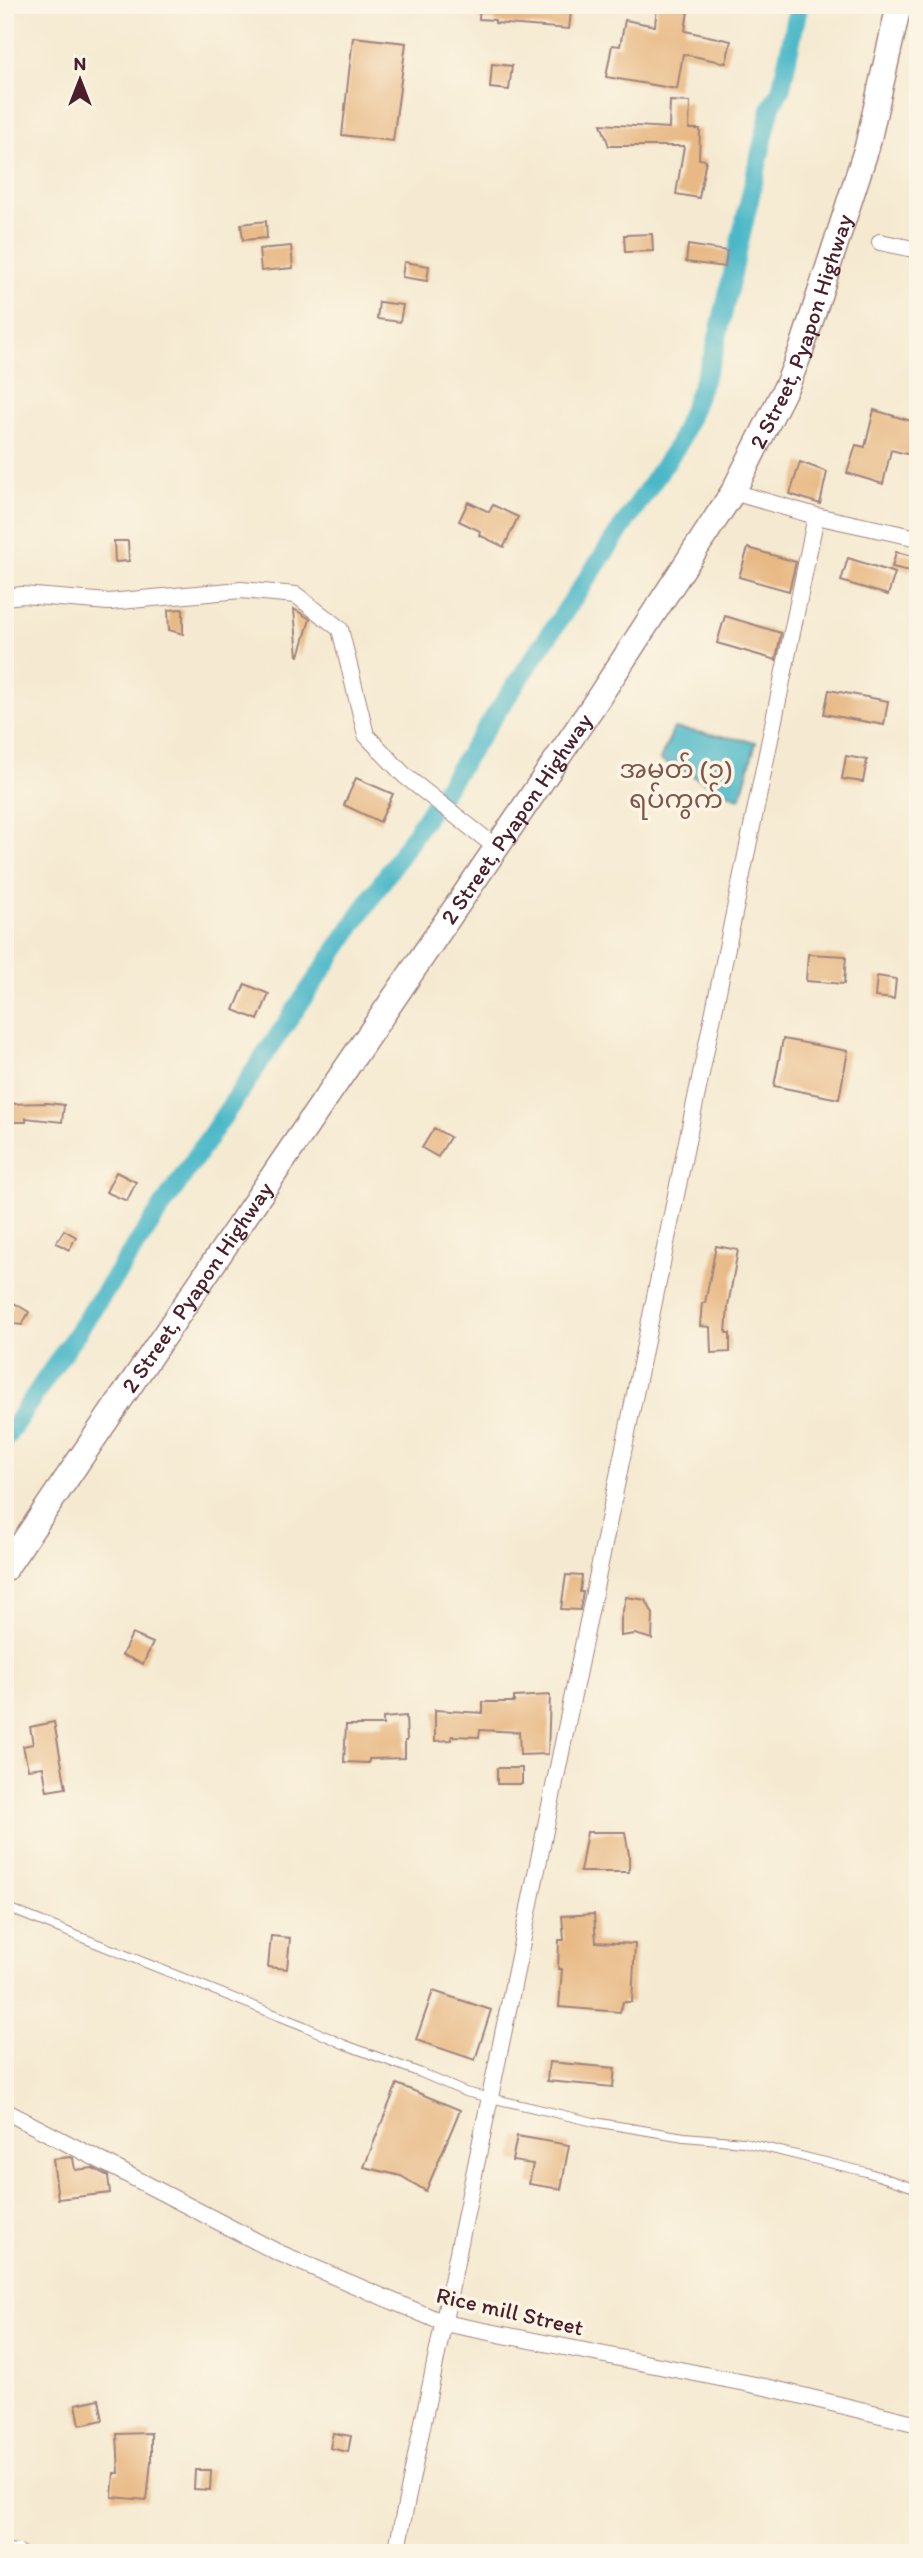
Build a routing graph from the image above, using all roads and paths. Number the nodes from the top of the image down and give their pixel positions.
1 (899, 5) edge
2 (880, 242) dead end
3 (918, 250) edge
4 (733, 492) junction
5 (816, 516) junction
6 (918, 538) edge
7 (5, 597) edge
8 (497, 848) junction
9 (5, 1569) edge
10 (5, 1908) edge
11 (490, 2099) junction
12 (5, 2111) edge
13 (918, 2189) edge
14 (444, 2323) junction
15 (918, 2424) edge
16 (5, 2552) edge
17 (19, 2553) edge
18 (396, 2553) edge

1 - 4 main road, 2 Street, Pyapon Highway
2 - 3 street
4 - 5 street
4 - 8 main road, 2 Street, Pyapon Highway
5 - 6 street
5 - 11 street
7 - 8 street
8 - 9 main road, 2 Street, Pyapon Highway
10 - 11 lane
11 - 13 lane
11 - 14 street
12 - 14 street, Rice mill Street
14 - 15 street, Rice mill Street
14 - 18 street
16 - 17 street

